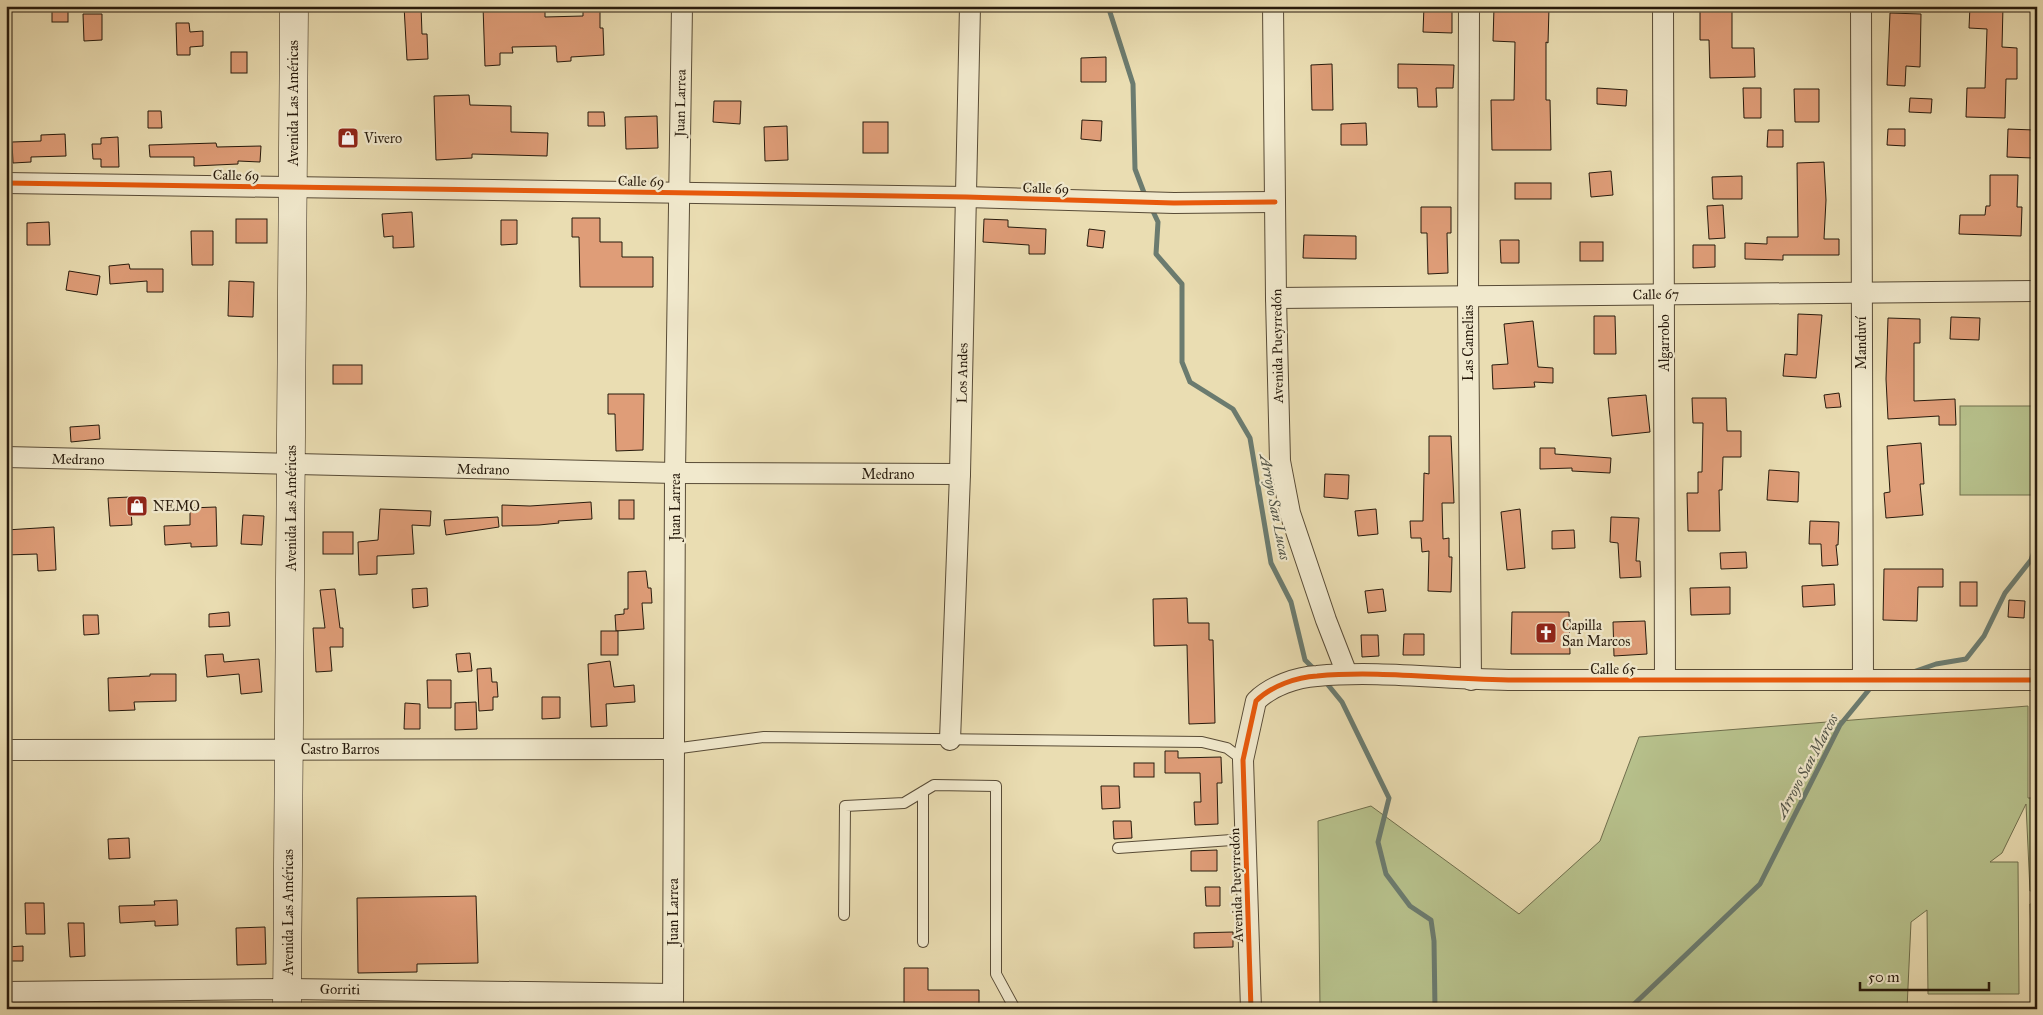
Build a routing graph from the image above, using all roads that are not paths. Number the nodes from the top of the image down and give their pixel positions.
1 (294, 6) edge
2 (682, 6) edge
3 (970, 6) edge
4 (1273, 6) edge
5 (1469, 6) edge
6 (1663, 6) edge
7 (1860, 6) edge
8 (6, 183) edge
9 (293, 187) junction
10 (678, 192) junction
11 (966, 197) junction
12 (1275, 202) junction
13 (2037, 291) edge
14 (1860, 292) junction
15 (1664, 294) junction
16 (1468, 296) junction
17 (1276, 298) junction
18 (6, 457) edge
19 (291, 464) junction
20 (675, 473) junction
21 (960, 474) junction
22 (1347, 674) junction
23 (1471, 680) junction
24 (1665, 680) junction
25 (1863, 680) junction
26 (2037, 680) edge
27 (950, 740) junction
28 (289, 749) junction
29 (673, 749) junction
30 (6, 750) edge
31 (1244, 760) junction
32 (923, 792) junction
33 (1246, 838) junction
34 (1118, 848) dead end
35 (844, 915) dead end
36 (923, 942) dead end
37 (6, 992) edge
38 (287, 999) edge
39 (673, 1001) edge
40 (1015, 1009) edge
41 (1251, 1009) edge

1 - 9 main road, Avenida Las Américas
2 - 10 street, Juan Larrea
3 - 11 street, Los Andes
4 - 12 street, Avenida Pueyrredón
5 - 16 street, Las Camelias
6 - 15 street, Algarrobo
7 - 14 street, Manduví
8 - 9 street, Calle 69
9 - 10 street, Calle 69
9 - 19 main road, Avenida Las Américas
10 - 11 street, Calle 69
10 - 20 street, Juan Larrea
11 - 12 street, Calle 69
11 - 21 street, Los Andes
12 - 17 street, Avenida Pueyrredón
13 - 14 street, Calle 67
14 - 15 street, Calle 67
14 - 25 street, Manduví
15 - 16 street, Calle 67
15 - 24 street, Algarrobo
16 - 17 street, Calle 67
16 - 23 street, Las Camelias
17 - 22 street, Avenida Pueyrredón
18 - 19 street, Medrano
19 - 20 street, Medrano
19 - 28 main road, Avenida Las Américas
20 - 21 street, Medrano
20 - 29 street, Juan Larrea
21 - 27 street, Los Andes
22 - 23 street, Calle 65
22 - 31 street, Calle 65
23 - 24 street, Calle 65
24 - 25 street, Calle 65
25 - 26 street, Calle 65
27 - 29 lane
27 - 31 lane
28 - 29 street, Castro Barros
28 - 30 street, Castro Barros
28 - 38 main road, Avenida Las Américas
29 - 39 street, Juan Larrea
31 - 33 street, Avenida Pueyrredón
32 - 35 lane
32 - 36 lane
32 - 40 lane
33 - 34 lane
33 - 41 street, Avenida Pueyrredón
37 - 38 street, Gorriti
38 - 39 street, Gorriti

